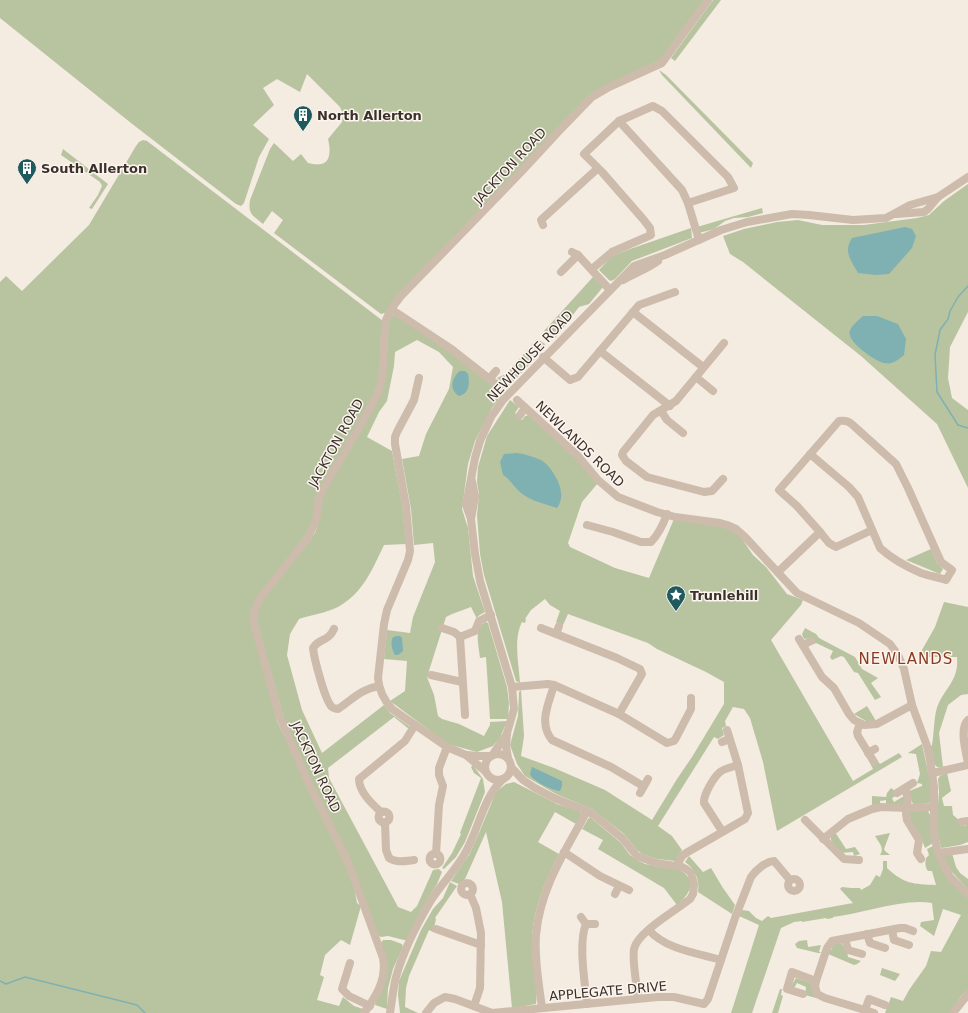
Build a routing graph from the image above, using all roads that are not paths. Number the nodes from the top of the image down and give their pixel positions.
1 (708, 0) edge
2 (619, 121) junction
3 (597, 169) junction
4 (968, 176) edge
5 (688, 204) junction
6 (543, 225) dead end
7 (699, 240) junction
8 (592, 269) junction
9 (561, 272) dead end
10 (613, 288) junction
11 (675, 292) dead end
12 (391, 309) junction
13 (633, 312) junction
14 (724, 343) dead end
15 (600, 351) junction
16 (544, 357) junction
17 (703, 368) junction
18 (496, 371) dead end
19 (696, 377) junction
20 (419, 378) dead end
21 (489, 379) junction
22 (501, 388) dead end
23 (713, 391) dead end
24 (517, 400) dead end
25 (670, 406) junction
26 (525, 408) junction
27 (660, 411) junction
28 (520, 415) dead end
29 (683, 433) dead end
30 (810, 454) junction
31 (723, 479) dead end
32 (667, 514) junction
33 (587, 525) dead end
34 (872, 530) junction
35 (613, 532) junction
36 (820, 532) junction
37 (610, 541) dead end
38 (778, 572) junction
39 (491, 615) junction
40 (559, 626) dead end
41 (442, 628) dead end
42 (541, 628) dead end
43 (334, 629) dead end
44 (556, 634) junction
45 (460, 637) junction
46 (804, 642) dead end
47 (431, 676) dead end
48 (462, 682) junction
49 (554, 685) junction
50 (379, 686) junction
51 (512, 687) junction
52 (691, 698) dead end
53 (912, 705) junction
54 (619, 714) junction
55 (465, 715) dead end
56 (968, 720) edge
57 (860, 724) junction
58 (415, 725) junction
59 (727, 730) dead end
60 (507, 733) junction
61 (447, 747) junction
62 (466, 755) junction
63 (492, 755) junction
64 (508, 758) junction
65 (874, 762) dead end
66 (968, 764) edge
67 (738, 765) junction
68 (511, 767) junction
69 (486, 772) junction
70 (932, 773) junction
71 (505, 778) junction
72 (648, 779) dead end
73 (523, 780) junction
74 (914, 783) dead end
75 (905, 789) junction
76 (897, 794) dead end
77 (488, 798) junction
78 (934, 807) junction
79 (907, 808) junction
80 (587, 811) junction
81 (805, 820) dead end
82 (722, 831) junction
83 (823, 839) junction
84 (968, 849) edge
85 (564, 852) junction
86 (938, 853) junction
87 (436, 854) dead end
88 (920, 859) dead end
89 (414, 860) dead end
90 (859, 860) dead end
91 (677, 865) junction
92 (790, 880) dead end
93 (629, 890) dead end
94 (470, 894) dead end
95 (968, 894) edge
96 (581, 917) dead end
97 (586, 924) junction
98 (595, 924) dead end
99 (436, 929) dead end
100 (649, 930) junction
101 (892, 930) junction
102 (913, 931) dead end
103 (867, 934) junction
104 (845, 939) junction
105 (481, 945) junction
106 (909, 945) dead end
107 (884, 948) dead end
108 (862, 954) dead end
109 (721, 960) junction
110 (350, 963) dead end
111 (816, 981) junction
112 (803, 994) dead end
113 (968, 994) edge
114 (638, 998) junction
115 (392, 1000) junction
116 (587, 1004) junction
117 (885, 1004) dead end
118 (370, 1006) junction
119 (474, 1006) junction
120 (542, 1008) junction
121 (865, 1010) junction
122 (364, 1013) edge
123 (390, 1013) edge
124 (395, 1013) edge
125 (426, 1013) edge
126 (874, 1013) edge
127 (953, 1013) edge

1 - 12 street, JACKTON ROAD
2 - 3 street
2 - 5 street
2 - 5 street
3 - 6 street
3 - 8 street
4 - 7 street, NEWHOUSE ROAD
5 - 7 street
7 - 10 street, NEWHOUSE ROAD
8 - 9 street
8 - 10 street
10 - 16 street, NEWHOUSE ROAD
11 - 13 street
12 - 21 street
12 - 118 street, JACKTON ROAD
13 - 15 street
13 - 17 street
14 - 17 street
15 - 16 street
15 - 25 street
16 - 39 street, NEWHOUSE ROAD
17 - 19 street
18 - 21 street
19 - 23 street
19 - 25 street
20 - 50 street
21 - 22 street
24 - 26 street, NEWLANDS ROAD
25 - 27 street
26 - 28 street
26 - 32 street, NEWLANDS ROAD
27 - 29 street
27 - 31 street
30 - 34 street
30 - 34 street
30 - 36 street
32 - 35 street
32 - 38 street, NEWLANDS ROAD
33 - 35 street
34 - 36 street
35 - 37 street
36 - 38 street
38 - 53 street, NEWLANDS ROAD
39 - 45 street
39 - 51 street, NEWHOUSE ROAD
40 - 44 street
41 - 45 street
42 - 44 street
43 - 50 street
44 - 54 street
45 - 48 street
46 - 57 street
47 - 48 street
48 - 55 street
49 - 51 street
49 - 54 street
49 - 72 street
50 - 58 street
51 - 60 street, NEWHOUSE ROAD
52 - 54 street
53 - 57 street
53 - 70 street, NEWLANDS ROAD
56 - 66 street
57 - 65 street
58 - 61 street
58 - 89 street
59 - 67 street
60 - 63 street, NEWHOUSE ROAD
60 - 64 street, NEWHOUSE ROAD
61 - 62 street
61 - 87 street
62 - 63 street
62 - 69 street
63 - 64 street
63 - 69 street
64 - 68 street
66 - 70 street
67 - 82 street
67 - 82 street
68 - 71 street
68 - 73 street
69 - 71 street
69 - 77 street
70 - 78 street, NEWLANDS ROAD
71 - 73 street
71 - 77 street
73 - 80 street
74 - 75 street
75 - 76 street
75 - 79 street
77 - 115 street
78 - 79 street
78 - 86 street, NEWLANDS ROAD
79 - 83 street
79 - 88 street
80 - 85 street
80 - 91 street
81 - 83 street
82 - 91 street
83 - 90 street
84 - 86 street
85 - 93 street
85 - 120 street
86 - 95 street, NEWLANDS ROAD
91 - 100 street
92 - 109 street, APPLEGATE DRIVE
94 - 105 street
96 - 97 street
97 - 98 street
97 - 116 street
99 - 105 street
100 - 109 street
100 - 114 street
101 - 102 street
101 - 103 street
101 - 106 street
103 - 104 street
103 - 107 street
104 - 108 street
104 - 111 street
105 - 119 street
109 - 114 street, APPLEGATE DRIVE
110 - 118 street
111 - 112 street
111 - 121 street
113 - 127 street
114 - 116 street, APPLEGATE DRIVE
115 - 123 street
115 - 124 street
116 - 120 street, APPLEGATE DRIVE
117 - 121 street
118 - 122 street, JACKTON ROAD
119 - 120 street, APPLEGATE DRIVE
119 - 125 street, APPLEGATE DRIVE
121 - 126 street

